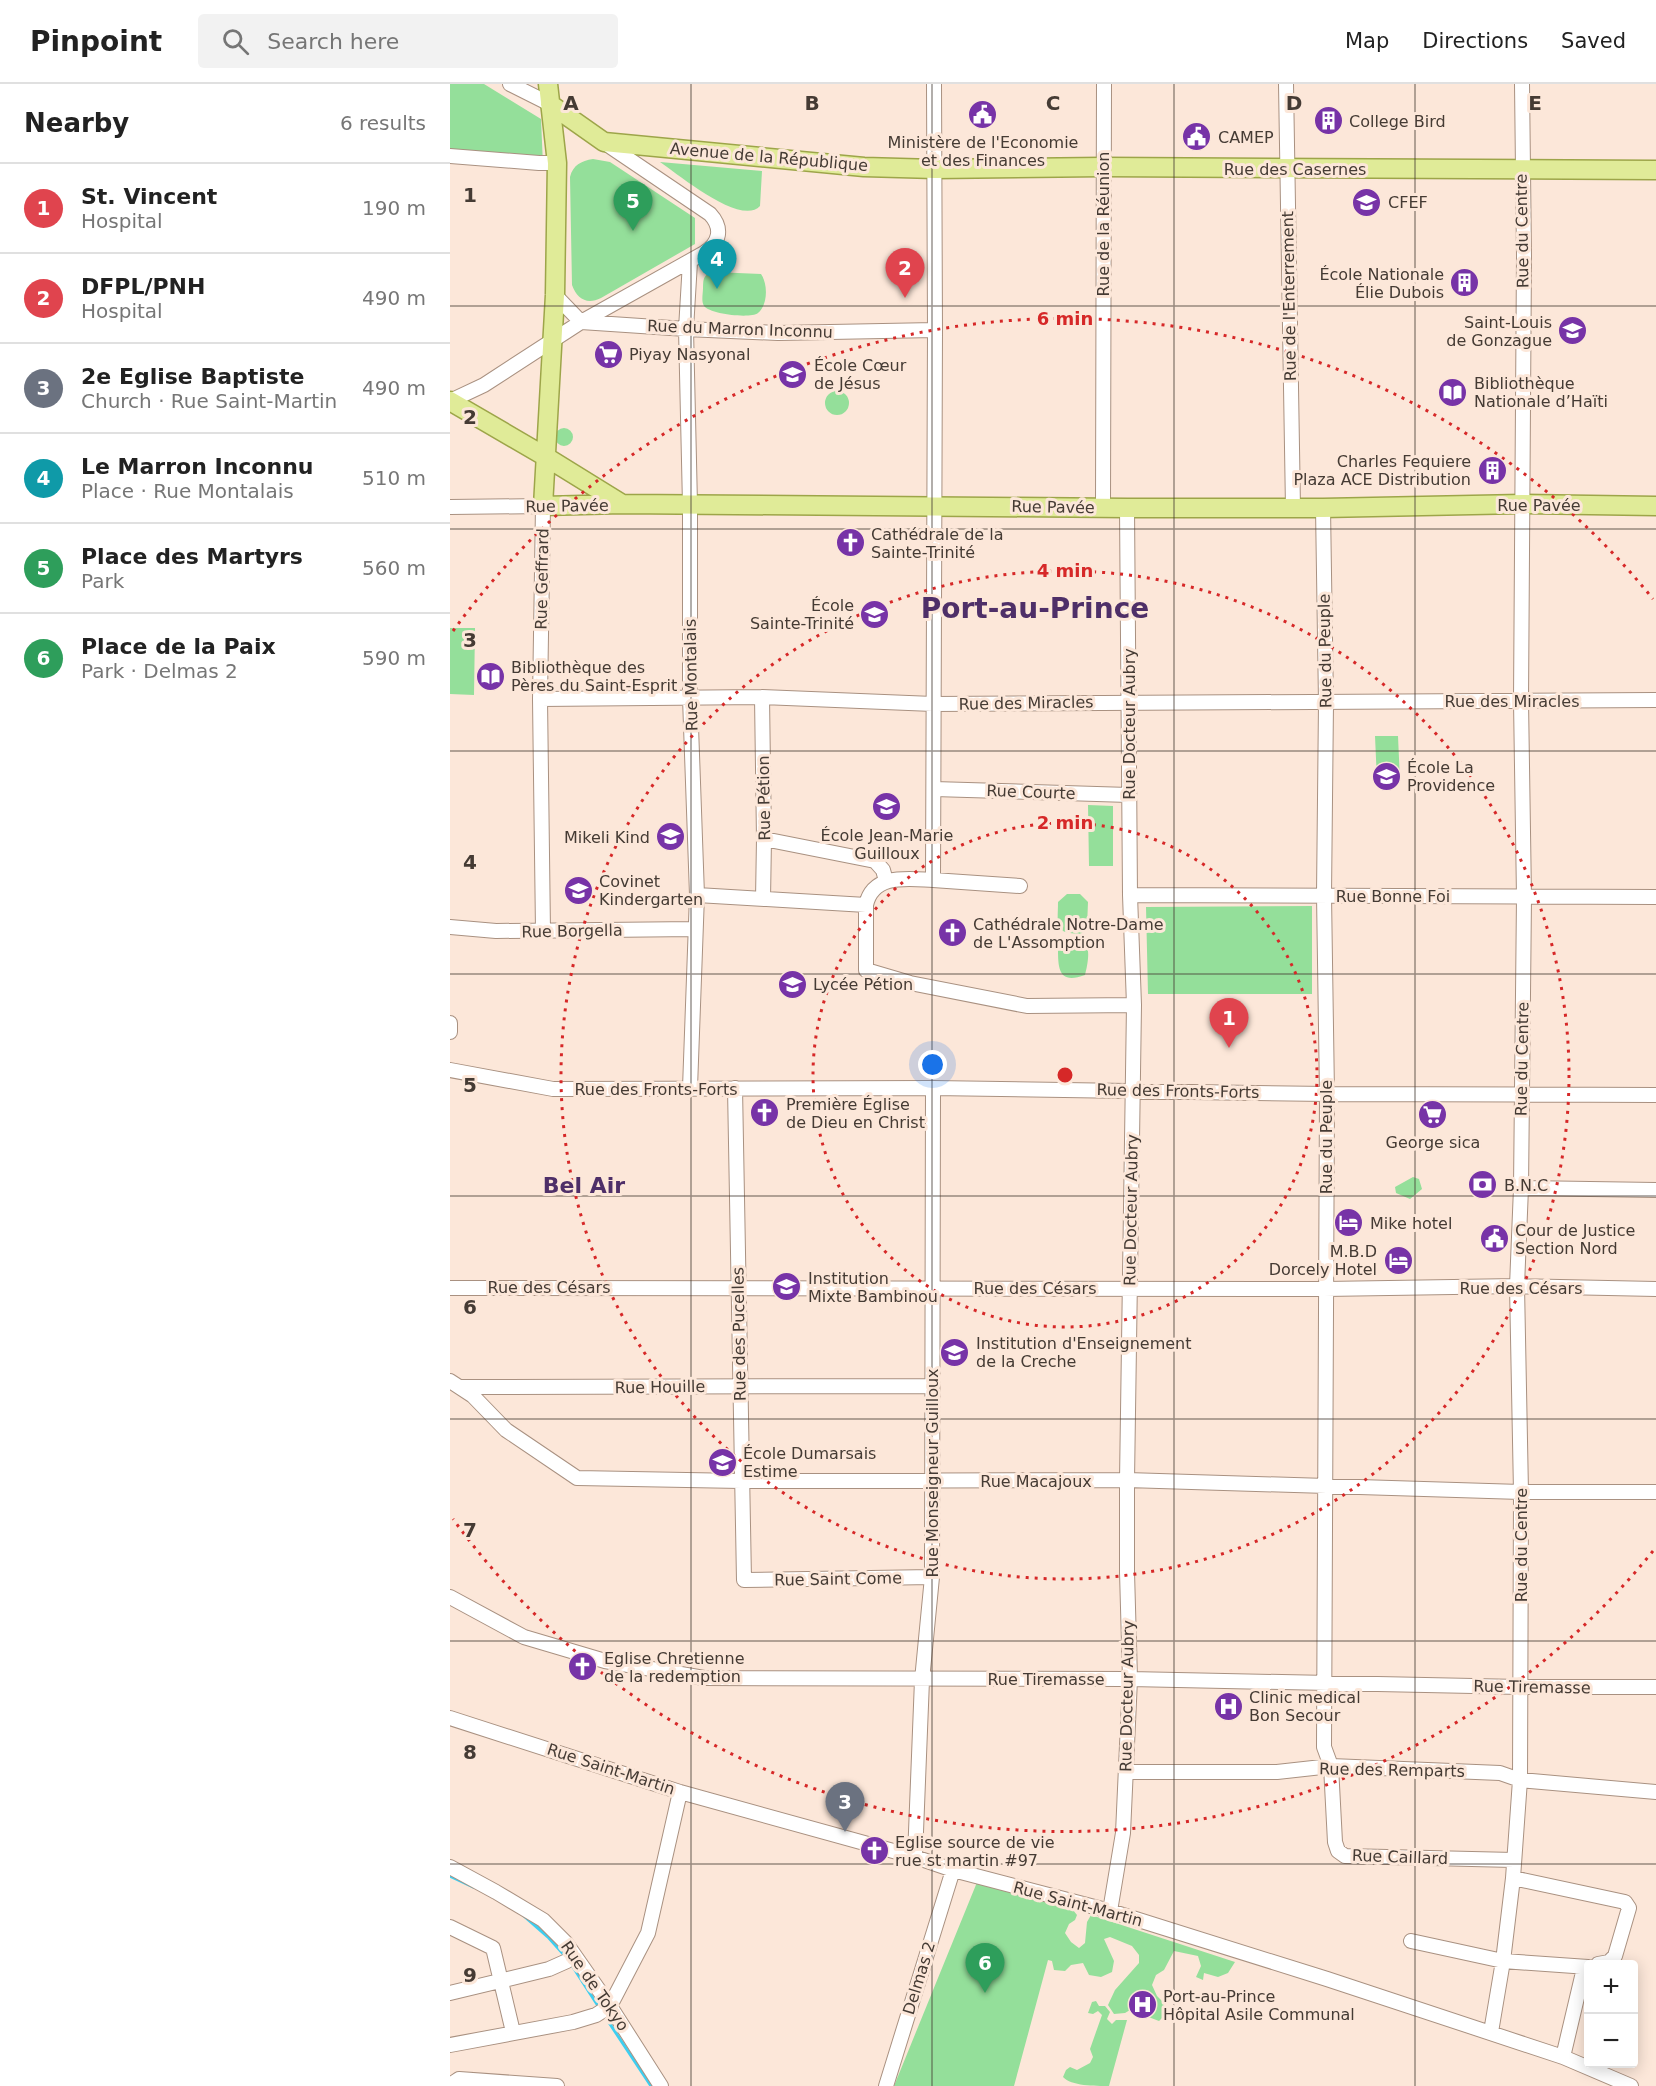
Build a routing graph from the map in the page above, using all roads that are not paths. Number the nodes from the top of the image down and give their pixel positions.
1 (510, 84) edge
2 (548, 84) edge
3 (934, 84) edge
4 (1104, 84) edge
5 (1286, 84) edge
6 (1522, 84) edge
7 (550, 104) junction
8 (604, 142) junction
9 (450, 156) edge
10 (557, 163) junction
11 (1103, 167) junction
12 (935, 169) junction
13 (1287, 169) junction
14 (1521, 170) junction
15 (1656, 170) edge
16 (690, 262) junction
17 (555, 295) junction
18 (581, 322) junction
19 (686, 329) junction
20 (935, 330) junction
21 (553, 340) junction
22 (450, 401) edge
23 (546, 457) junction
24 (622, 504) junction
25 (1522, 504) junction
26 (690, 505) junction
27 (543, 506) junction
28 (934, 506) junction
29 (1656, 506) edge
30 (450, 507) edge
31 (1103, 508) junction
32 (1127, 508) junction
33 (1293, 508) junction
34 (1323, 508) junction
35 (690, 698) junction
36 (762, 698) junction
37 (540, 699) junction
38 (1656, 700) edge
39 (1521, 701) junction
40 (1129, 702) junction
41 (1326, 703) junction
42 (933, 704) junction
43 (934, 789) junction
44 (1129, 795) junction
45 (764, 839) junction
46 (933, 880) junction
47 (886, 881) junction
48 (1020, 886) dead end
49 (697, 895) junction
50 (1130, 895) junction
51 (1324, 896) junction
52 (1524, 897) junction
53 (1656, 897) edge
54 (763, 899) junction
55 (866, 905) junction
56 (450, 927) edge
57 (695, 929) junction
58 (543, 931) junction
59 (1134, 1005) junction
60 (450, 1023) edge
61 (450, 1032) edge
62 (450, 1070) edge
63 (690, 1088) junction
64 (735, 1088) junction
65 (933, 1088) junction
66 (1132, 1091) junction
67 (1327, 1094) junction
68 (1521, 1094) junction
69 (1656, 1095) edge
70 (1521, 1188) junction
71 (1656, 1190) edge
72 (1517, 1286) junction
73 (738, 1287) junction
74 (450, 1288) edge
75 (933, 1288) junction
76 (1130, 1288) junction
77 (1325, 1289) junction
78 (1656, 1290) edge
79 (455, 1384) edge
80 (741, 1386) junction
81 (932, 1386) junction
82 (1127, 1480) junction
83 (741, 1481) junction
84 (932, 1481) junction
85 (1326, 1485) junction
86 (1521, 1492) junction
87 (1656, 1492) edge
88 (932, 1578) junction
89 (744, 1580) joint
90 (450, 1598) edge
91 (1130, 1679) junction
92 (922, 1680) junction
93 (1325, 1683) junction
94 (1521, 1687) junction
95 (1656, 1687) edge
96 (450, 1718) edge
97 (1331, 1766) junction
98 (1127, 1772) junction
99 (1520, 1780) junction
100 (680, 1791) junction
101 (1656, 1792) edge
102 (915, 1857) junction
103 (1514, 1860) junction
104 (450, 1867) edge
105 (953, 1870) junction
106 (1513, 1878) junction
107 (1110, 1911) junction
108 (450, 1927) edge
109 (1411, 1941) dead end
110 (1610, 1960) edge
111 (567, 1961) dead end
112 (1503, 1961) junction
113 (1584, 1966) edge
114 (501, 1980) junction
115 (1584, 1986) edge
116 (450, 1993) edge
117 (605, 2010) junction
118 (513, 2032) junction
119 (1491, 2032) junction
120 (450, 2045) edge
121 (1563, 2057) junction
122 (450, 2085) edge
123 (557, 2086) edge
124 (661, 2086) edge
125 (886, 2086) edge
126 (1631, 2086) edge

1 - 7 street
2 - 7 main road, Rue Geffrard
3 - 12 street
4 - 11 street, Rue de la Réunion
5 - 13 street, Rue de l'Enterrement
6 - 14 street, Rue du Centre
7 - 8 main road
7 - 10 main road, Rue Geffrard
8 - 12 main road, Avenue de la République
8 - 16 street
9 - 10 street
10 - 17 main road, Rue Geffrard
11 - 12 main road, Rue des Casernes
11 - 13 main road, Rue des Casernes
11 - 31 street, Rue de la Réunion
12 - 20 street
13 - 14 main road, Rue des Casernes
13 - 33 street, Rue de l'Enterrement
14 - 15 main road, Rue des Casernes
14 - 25 street, Rue du Centre
16 - 18 street
16 - 19 street, Rue Montalais
17 - 18 street
17 - 21 main road, Rue Geffrard
18 - 19 street, Rue du Marron Inconnu
18 - 21 street
19 - 20 street, Rue du Marron Inconnu
19 - 26 street, Rue Montalais
20 - 28 street
21 - 22 street
21 - 23 main road, Rue Geffrard
22 - 23 main road
23 - 24 main road
23 - 27 main road, Rue Geffrard
24 - 26 main road, Rue Pavée
24 - 27 main road, Rue Pavée
25 - 29 main road, Rue Pavée
25 - 34 main road, Rue Pavée
25 - 39 street, Rue du Centre
26 - 28 main road, Rue Pavée
26 - 35 street, Rue Montalais
27 - 30 street, Rue Pavée
27 - 37 street, Rue Geffrard
28 - 31 main road, Rue Pavée
28 - 42 street
31 - 32 main road, Rue Pavée
32 - 33 main road, Rue Pavée
32 - 40 street, Rue Docteur Aubry
33 - 34 main road, Rue Pavée
34 - 41 street, Rue du Peuple
35 - 36 street, Rue des Miracles
35 - 37 street, Rue des Miracles
35 - 49 street, Rue Montalais
36 - 42 street, Rue des Miracles
36 - 45 street, Rue Pétion
37 - 58 street, Rue Geffrard
38 - 39 street, Rue des Miracles
39 - 41 street, Rue des Miracles
39 - 52 street, Rue du Centre
40 - 41 street, Rue des Miracles
40 - 42 street, Rue des Miracles
40 - 44 street, Rue Docteur Aubry
41 - 51 street, Rue du Peuple
42 - 43 street
43 - 44 street, Rue Courte
43 - 46 street
44 - 50 street, Rue Docteur Aubry
45 - 47 street
45 - 54 street, Rue Pétion
46 - 47 street
46 - 48 street
47 - 55 street
49 - 54 street
49 - 57 street, Rue Montalais
50 - 51 street, Rue Bonne Foi
50 - 59 street, Rue Docteur Aubry
51 - 52 street, Rue Bonne Foi
51 - 67 street, Rue du Peuple
52 - 53 street, Rue Bonne Foi
52 - 68 street, Rue du Centre
54 - 55 street
55 - 59 street
56 - 58 street, Rue Borgella
57 - 58 street, Rue Borgella
57 - 63 street, Rue Montalais
59 - 66 street, Rue Docteur Aubry
60 - 61 street
62 - 63 street, Rue des Fronts-Forts
63 - 64 street, Rue des Fronts-Forts
64 - 65 street, Rue des Fronts-Forts
64 - 73 street, Rue des Pucelles
65 - 66 street, Rue des Fronts-Forts
65 - 75 street, Rue Monseigneur Guilloux
66 - 67 street, Rue des Fronts-Forts
66 - 76 street, Rue Docteur Aubry
67 - 68 street, Rue des Fronts-Forts
67 - 77 street, Rue du Peuple
68 - 69 street, Rue des Fronts-Forts
68 - 70 street, Rue du Centre
70 - 71 street
70 - 72 street, Rue du Centre
72 - 77 street, Rue des Césars
72 - 78 street, Rue des Césars
72 - 86 street, Rue du Centre
73 - 74 street, Rue des Césars
73 - 75 street, Rue des Césars
73 - 80 street, Rue des Pucelles
75 - 76 street, Rue des Césars
75 - 81 street, Rue Monseigneur Guilloux
76 - 77 street, Rue des Césars
76 - 82 street, Rue Docteur Aubry
77 - 85 street, Rue du Peuple
79 - 80 street, Rue Houille
79 - 83 street, Rue Macajoux
80 - 81 street, Rue Houille
80 - 83 street, Rue des Pucelles
81 - 84 street, Rue Monseigneur Guilloux
82 - 84 street, Rue Macajoux
82 - 85 street, Rue Macajoux
82 - 91 street, Rue Docteur Aubry
83 - 84 street, Rue Macajoux
83 - 89 street, Rue des Pucelles
84 - 88 street, Rue Monseigneur Guilloux
85 - 86 street, Rue Macajoux
85 - 93 street, Rue du Peuple
86 - 87 street, Rue Macajoux
86 - 94 street, Rue du Centre
88 - 89 street, Rue Saint Come
88 - 92 street, Rue Monseigneur Guilloux
90 - 92 street, Rue Tiremasse
91 - 92 street, Rue Tiremasse
91 - 93 street, Rue Tiremasse
91 - 98 street, Rue Docteur Aubry
92 - 102 street, Rue Monseigneur Guilloux
93 - 94 street, Rue Tiremasse
93 - 97 street, Rue du Peuple
94 - 95 street, Rue Tiremasse
94 - 99 street, Rue du Centre
96 - 100 street, Rue Saint-Martin
97 - 98 street, Rue des Remparts
97 - 99 street, Rue des Remparts
97 - 103 street, Rue Caillard
98 - 107 street, Rue Docteur Aubry
99 - 101 street, Rue des Remparts
99 - 103 street, Rue du Centre
100 - 102 street, Rue Saint-Martin
100 - 117 street
102 - 105 street, Rue Saint-Martin
103 - 106 street, Rue du Centre
104 - 117 street, Rue de Tokyo
105 - 107 street, Rue Saint-Martin
105 - 125 street, Delmas 2
106 - 110 street
106 - 112 street, Rue du Centre
107 - 119 street, Rue Saint-Martin
108 - 114 street
109 - 112 street
111 - 114 street
112 - 113 street
112 - 119 street, Rue du Centre
114 - 116 street
114 - 118 street
115 - 121 street
117 - 118 street
117 - 124 street, Rue de Tokyo
118 - 120 street
119 - 121 street, Rue Saint-Martin
121 - 126 street, Rue Saint-Martin
122 - 123 street

